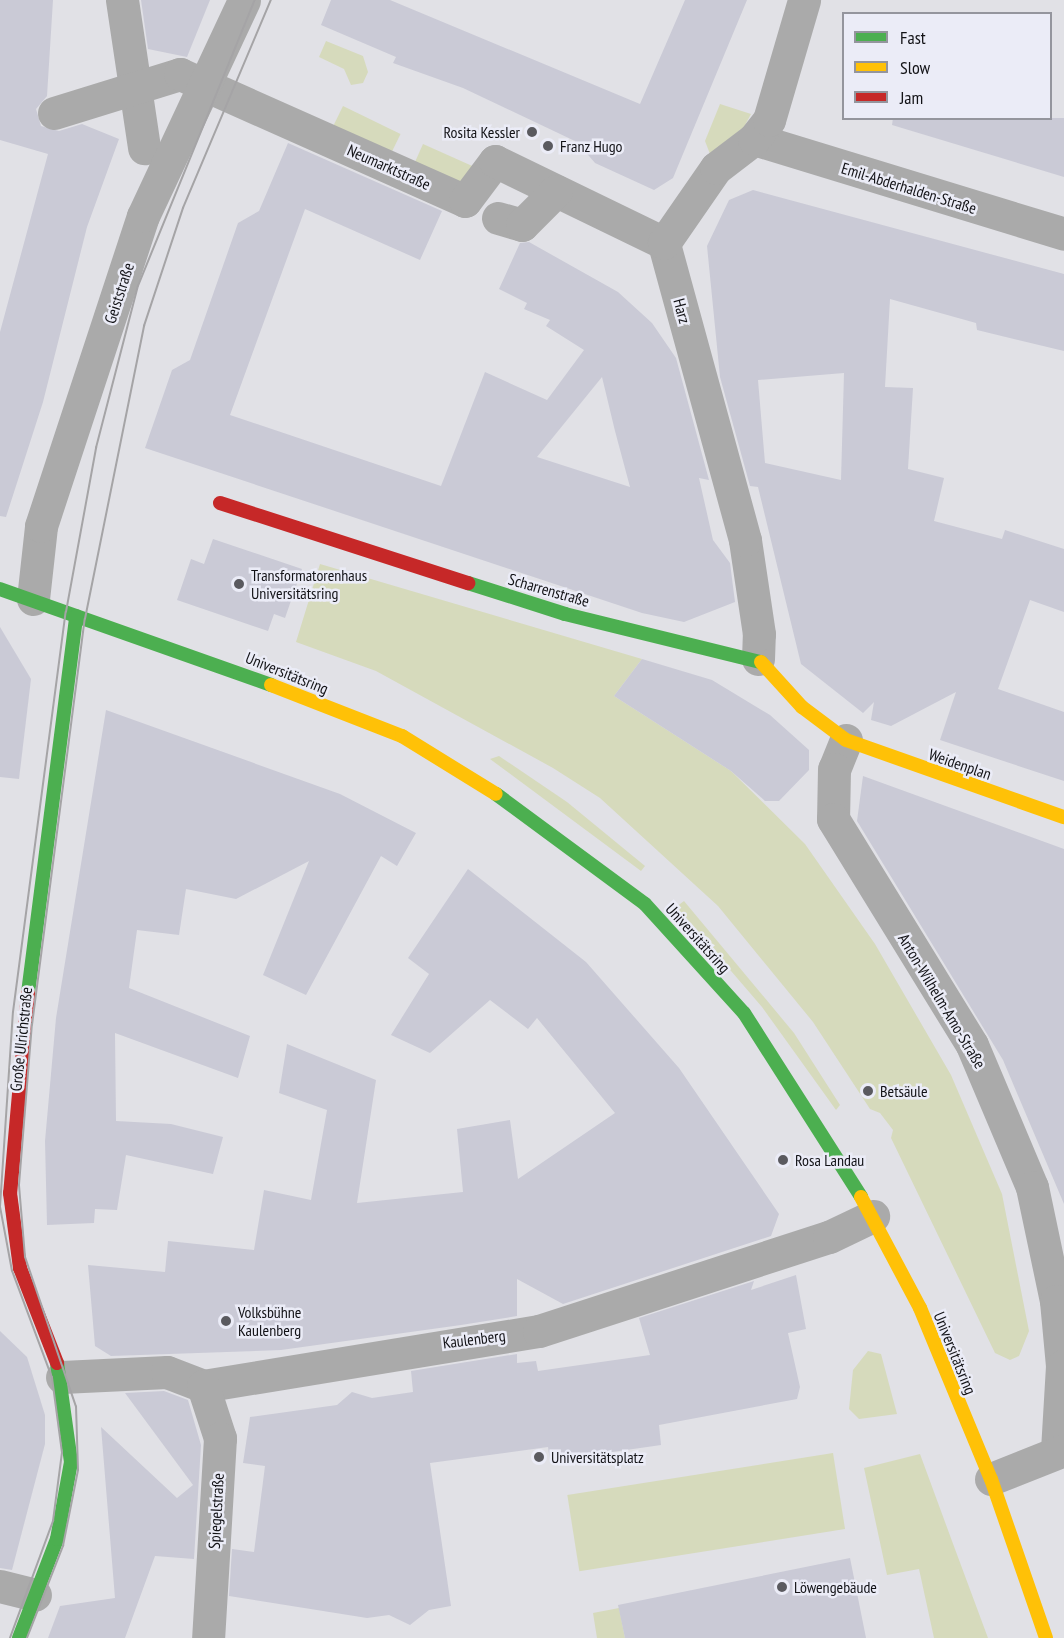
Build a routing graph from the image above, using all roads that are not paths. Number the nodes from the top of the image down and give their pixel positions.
1 (122, 0) edge
2 (244, 0) edge
3 (804, 0) edge
4 (204, 85) junction
5 (137, 87) junction
6 (54, 113) dead end
7 (754, 140) junction
8 (144, 148) dead end
9 (556, 191) junction
10 (498, 218) dead end
11 (1064, 234) edge
12 (664, 243) junction
13 (220, 503) dead end
14 (0, 589) edge
15 (33, 599) junction
16 (76, 616) junction
17 (758, 659) junction
18 (846, 740) junction
19 (1064, 817) edge
20 (873, 1216) junction
21 (62, 1377) junction
22 (203, 1386) junction
23 (1060, 1450) edge
24 (991, 1479) junction
25 (0, 1586) edge
26 (35, 1595) junction
27 (218, 1636) edge
28 (19, 1638) edge
29 (1046, 1638) edge

1 - 5 street
2 - 4 street, Geiststraße
3 - 7 street
4 - 5 street
4 - 9 street, Neumarktstraße
4 - 15 street, Geiststraße
5 - 6 street
5 - 8 street
7 - 11 street, Emil-Abderhalden-Straße
7 - 12 street
9 - 10 street
9 - 12 street, Neumarktstraße
12 - 17 street, Harz
13 - 17 street, Scharrenstraße
14 - 15 street, Universitätsring
15 - 16 street, Universitätsring
16 - 20 street, Universitätsring
16 - 21 street, Große Ulrichstraße
17 - 18 street
18 - 19 street, Weidenplan
18 - 23 street, Anton-Wilhelm-Amo-Straße
20 - 22 street, Kaulenberg
20 - 24 street, Universitätsring
21 - 22 street
21 - 26 street, Große Ulrichstraße
22 - 27 street, Spiegelstraße
23 - 24 street
24 - 29 street, Universitätsring
25 - 26 street
26 - 28 street, Große Ulrichstraße

